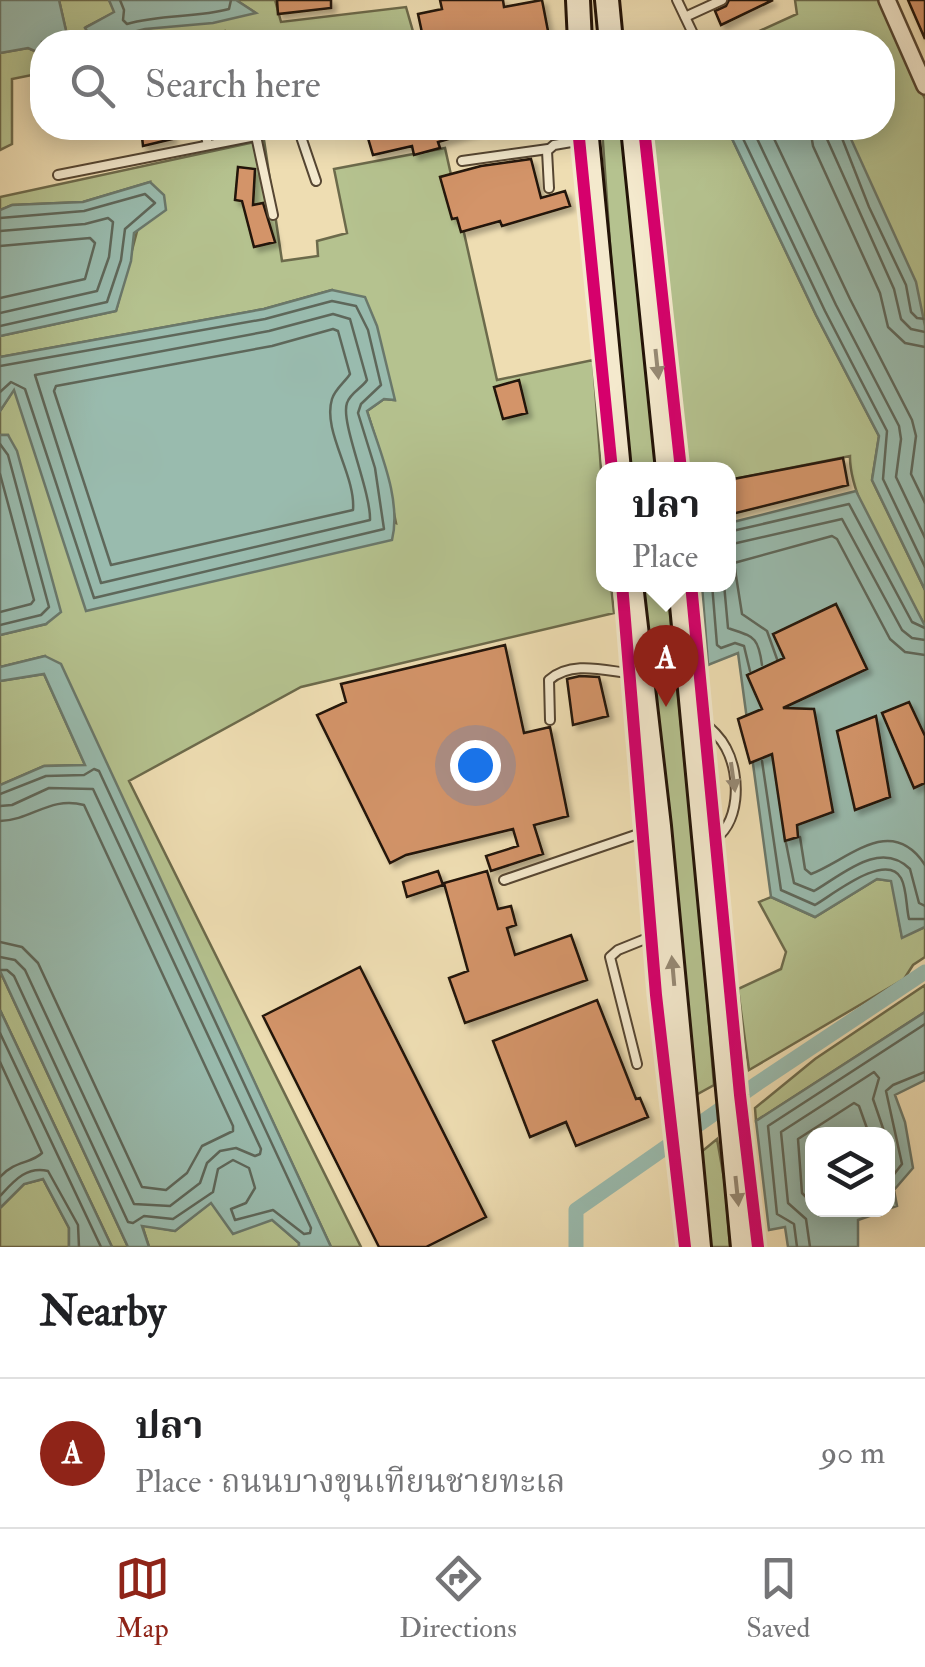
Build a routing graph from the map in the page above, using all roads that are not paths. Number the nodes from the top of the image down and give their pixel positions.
1 (578, 0) edge
2 (607, 0) edge
3 (620, 0) edge
4 (677, 0) edge
5 (722, 0) edge
6 (887, 0) edge
7 (685, 17) junction
8 (580, 30) edge
9 (610, 30) edge
10 (623, 30) edge
11 (692, 30) edge
12 (925, 86) edge
13 (207, 140) edge
14 (237, 140) edge
15 (257, 140) edge
16 (302, 140) edge
17 (569, 140) edge
18 (588, 140) edge
19 (633, 140) edge
20 (208, 146) junction
21 (548, 148) junction
22 (462, 161) dead end
23 (58, 175) dead end
24 (316, 181) dead end
25 (550, 188) dead end
26 (273, 215) dead end
27 (619, 462) edge
28 (667, 462) edge
29 (632, 592) edge
30 (681, 592) edge
31 (640, 674) junction
32 (692, 711) junction
33 (550, 720) dead end
34 (659, 826) junction
35 (706, 844) junction
36 (504, 880) dead end
37 (669, 930) junction
38 (637, 1064) dead end
39 (698, 1247) edge
40 (742, 1247) edge

1 - 8 main road
2 - 9 main road
3 - 10 main road
4 - 7 lane
5 - 7 lane
6 - 12 street
7 - 11 lane
13 - 20 lane
14 - 20 lane
15 - 26 lane
16 - 24 lane
17 - 21 lane
18 - 27 main road
19 -> 28 main road
20 - 23 lane
21 - 22 lane
21 - 25 lane
29 - 31 main road
30 - 32 main road
31 - 33 lane
31 - 34 main road
32 - 35 main road
32 -> 35 lane
34 - 36 lane
34 - 37 main road
35 -> 40 main road
37 - 38 lane
39 -> 37 main road

